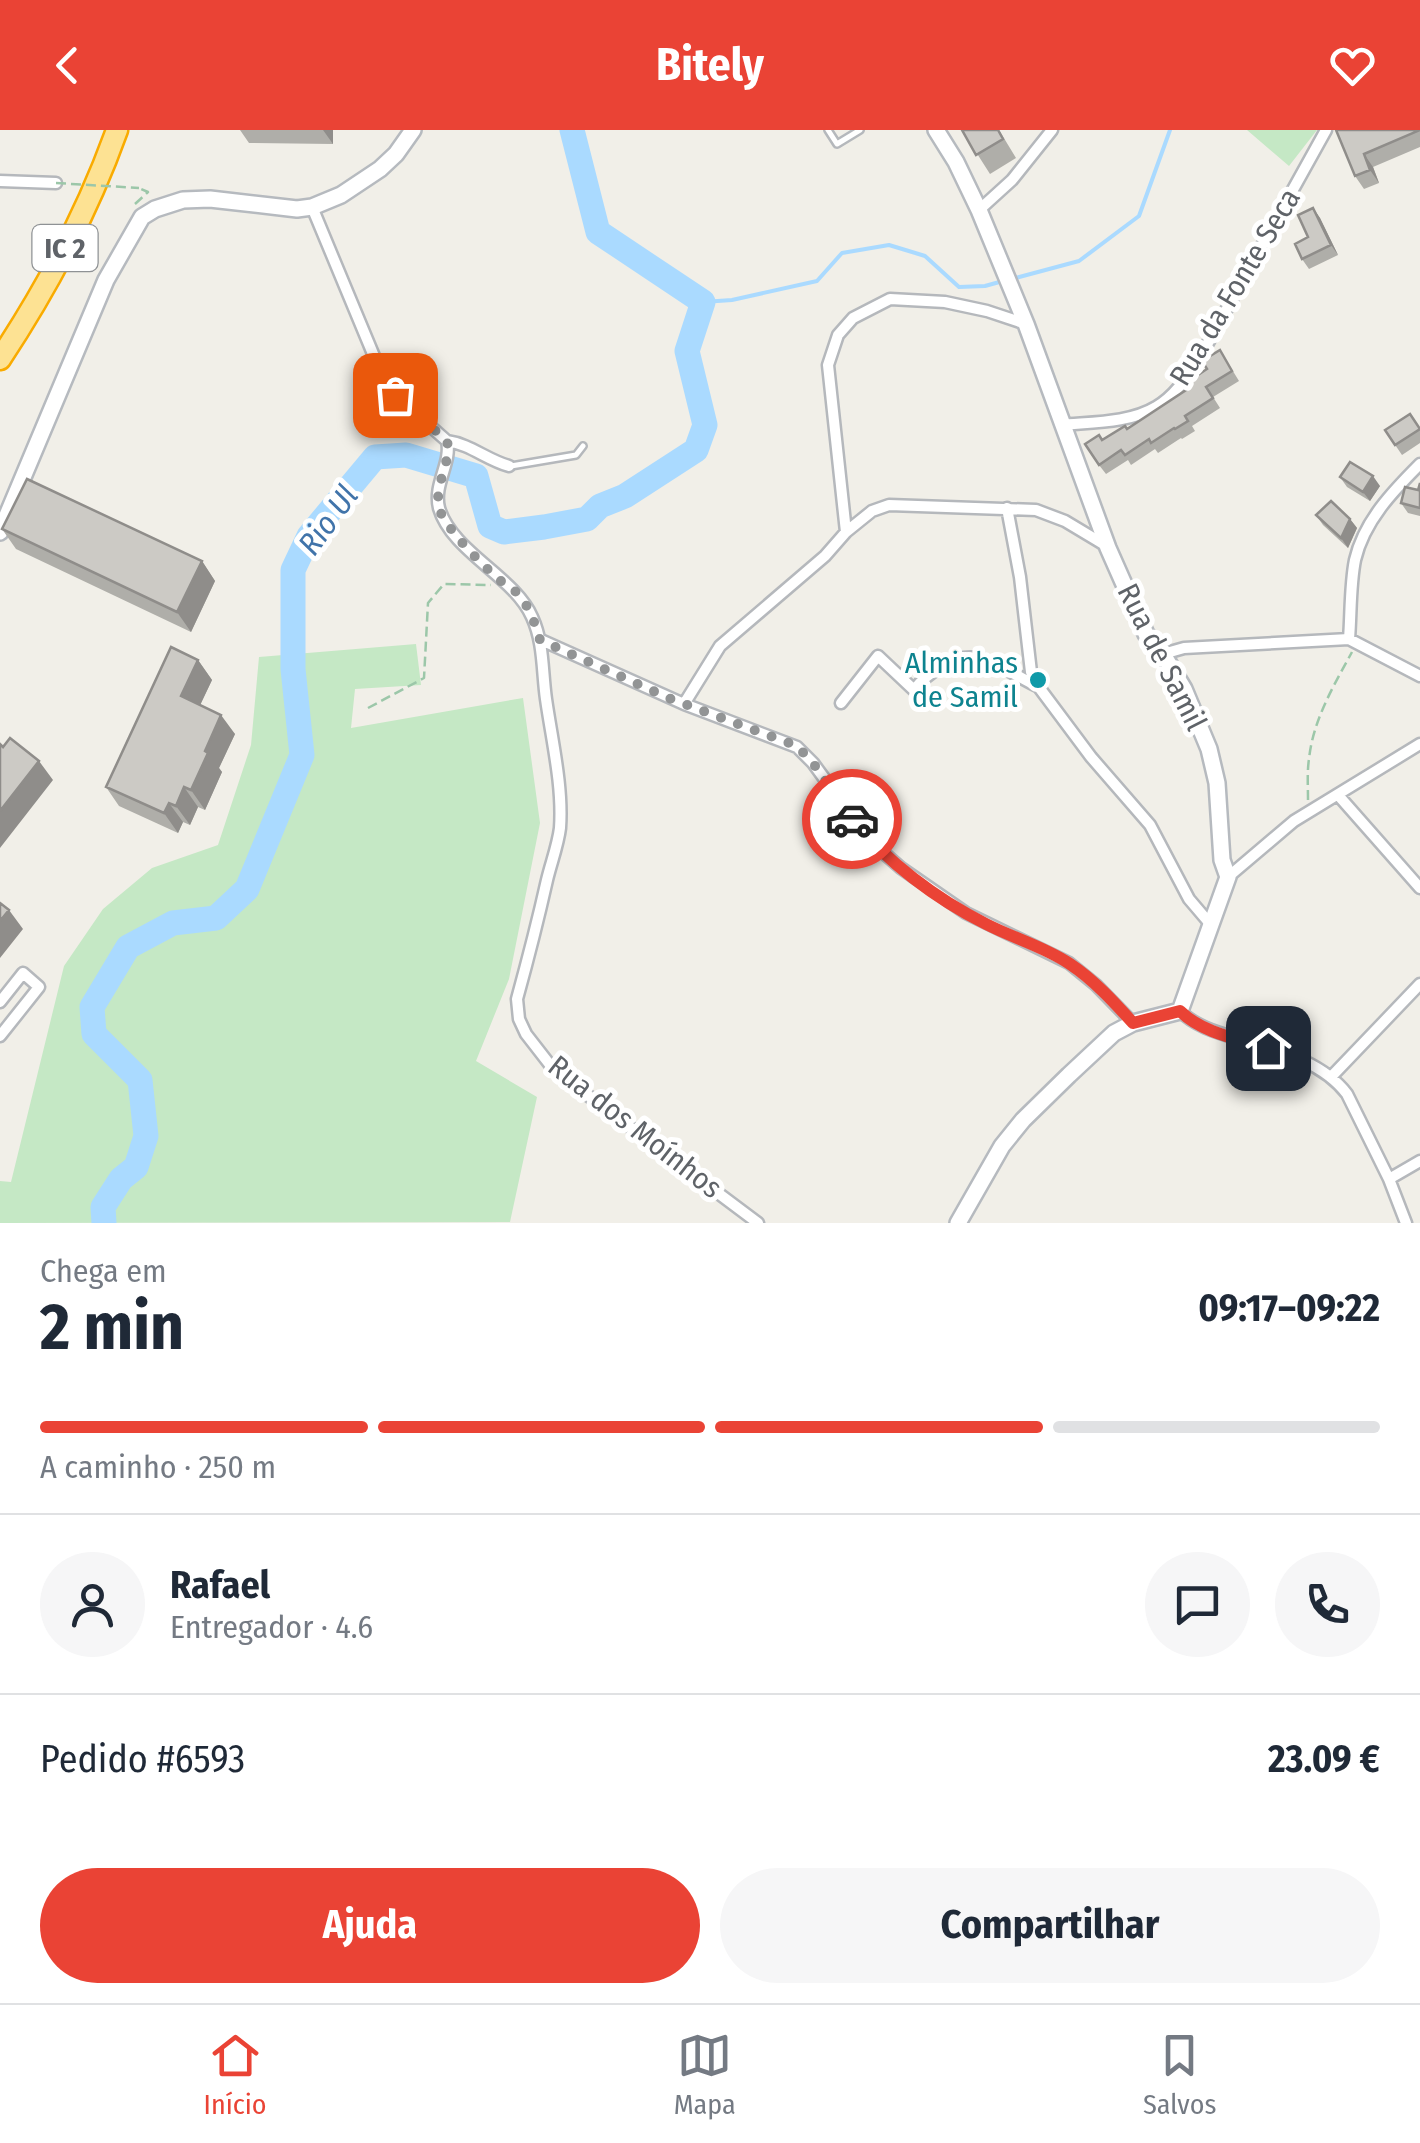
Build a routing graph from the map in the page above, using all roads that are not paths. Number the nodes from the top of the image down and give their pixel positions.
1 (107, 130) edge
2 (116, 130) edge
3 (413, 130) edge
4 (828, 130) edge
5 (860, 130) edge
6 (936, 130) edge
7 (1052, 130) edge
8 (1326, 130) edge
9 (0, 181) edge
10 (56, 183) road end
11 (312, 207) junction
12 (978, 210) junction
13 (1026, 324) junction
14 (0, 344) edge
15 (0, 359) edge
16 (1061, 425) junction
17 (447, 441) junction
18 (583, 446) dead end
19 (1420, 464) edge
20 (509, 466) joint
21 (1007, 508) junction
22 (0, 532) edge
23 (846, 532) junction
24 (1108, 548) junction
25 (540, 640) junction
26 (1353, 640) junction
27 (1163, 654) junction
28 (1420, 676) edge
29 (1038, 686) junction
30 (842, 703) dead end
31 (684, 704) junction
32 (1420, 744) edge
33 (1338, 795) junction
34 (1228, 877) junction
35 (1420, 888) edge
36 (1212, 926) junction
37 (1420, 984) edge
38 (0, 1002) edge
39 (1180, 1011) junction
40 (1133, 1023) junction
41 (0, 1036) edge
42 (1331, 1076) junction
43 (1420, 1161) edge
44 (1389, 1179) junction
45 (758, 1223) edge
46 (958, 1223) edge
47 (1406, 1223) edge

1 - 14 highway, IC 2
2 - 15 highway, IC 2
3 - 11 street
4 - 5 lane
6 - 12 street, Rua de Samil
7 - 12 street
8 - 16 street, Rua da Fonte Seca
9 - 10 street
11 - 17 street
11 - 22 street
12 - 13 street, Rua de Samil
13 - 16 street, Rua de Samil
13 - 23 street
16 - 24 street, Rua de Samil
17 - 20 street
17 - 25 street, Rua dos Moínhos
18 - 20 lane
19 - 26 street
21 - 23 street
21 - 24 street
21 - 29 street
23 - 31 street
24 - 27 street, Rua de Samil
25 - 31 street
25 - 45 street, Rua dos Moínhos
26 - 27 street
26 - 28 street
27 - 34 street, Rua de Samil
29 - 30 street
29 - 36 street
31 - 40 street
32 - 33 street
33 - 34 street
33 - 35 street
34 - 36 street, Rua de Samil
36 - 39 street, Rua de Samil
37 - 42 street
38 - 41 street
39 - 40 street
39 - 42 street
40 - 46 street
42 - 44 street
43 - 44 street
44 - 47 street

